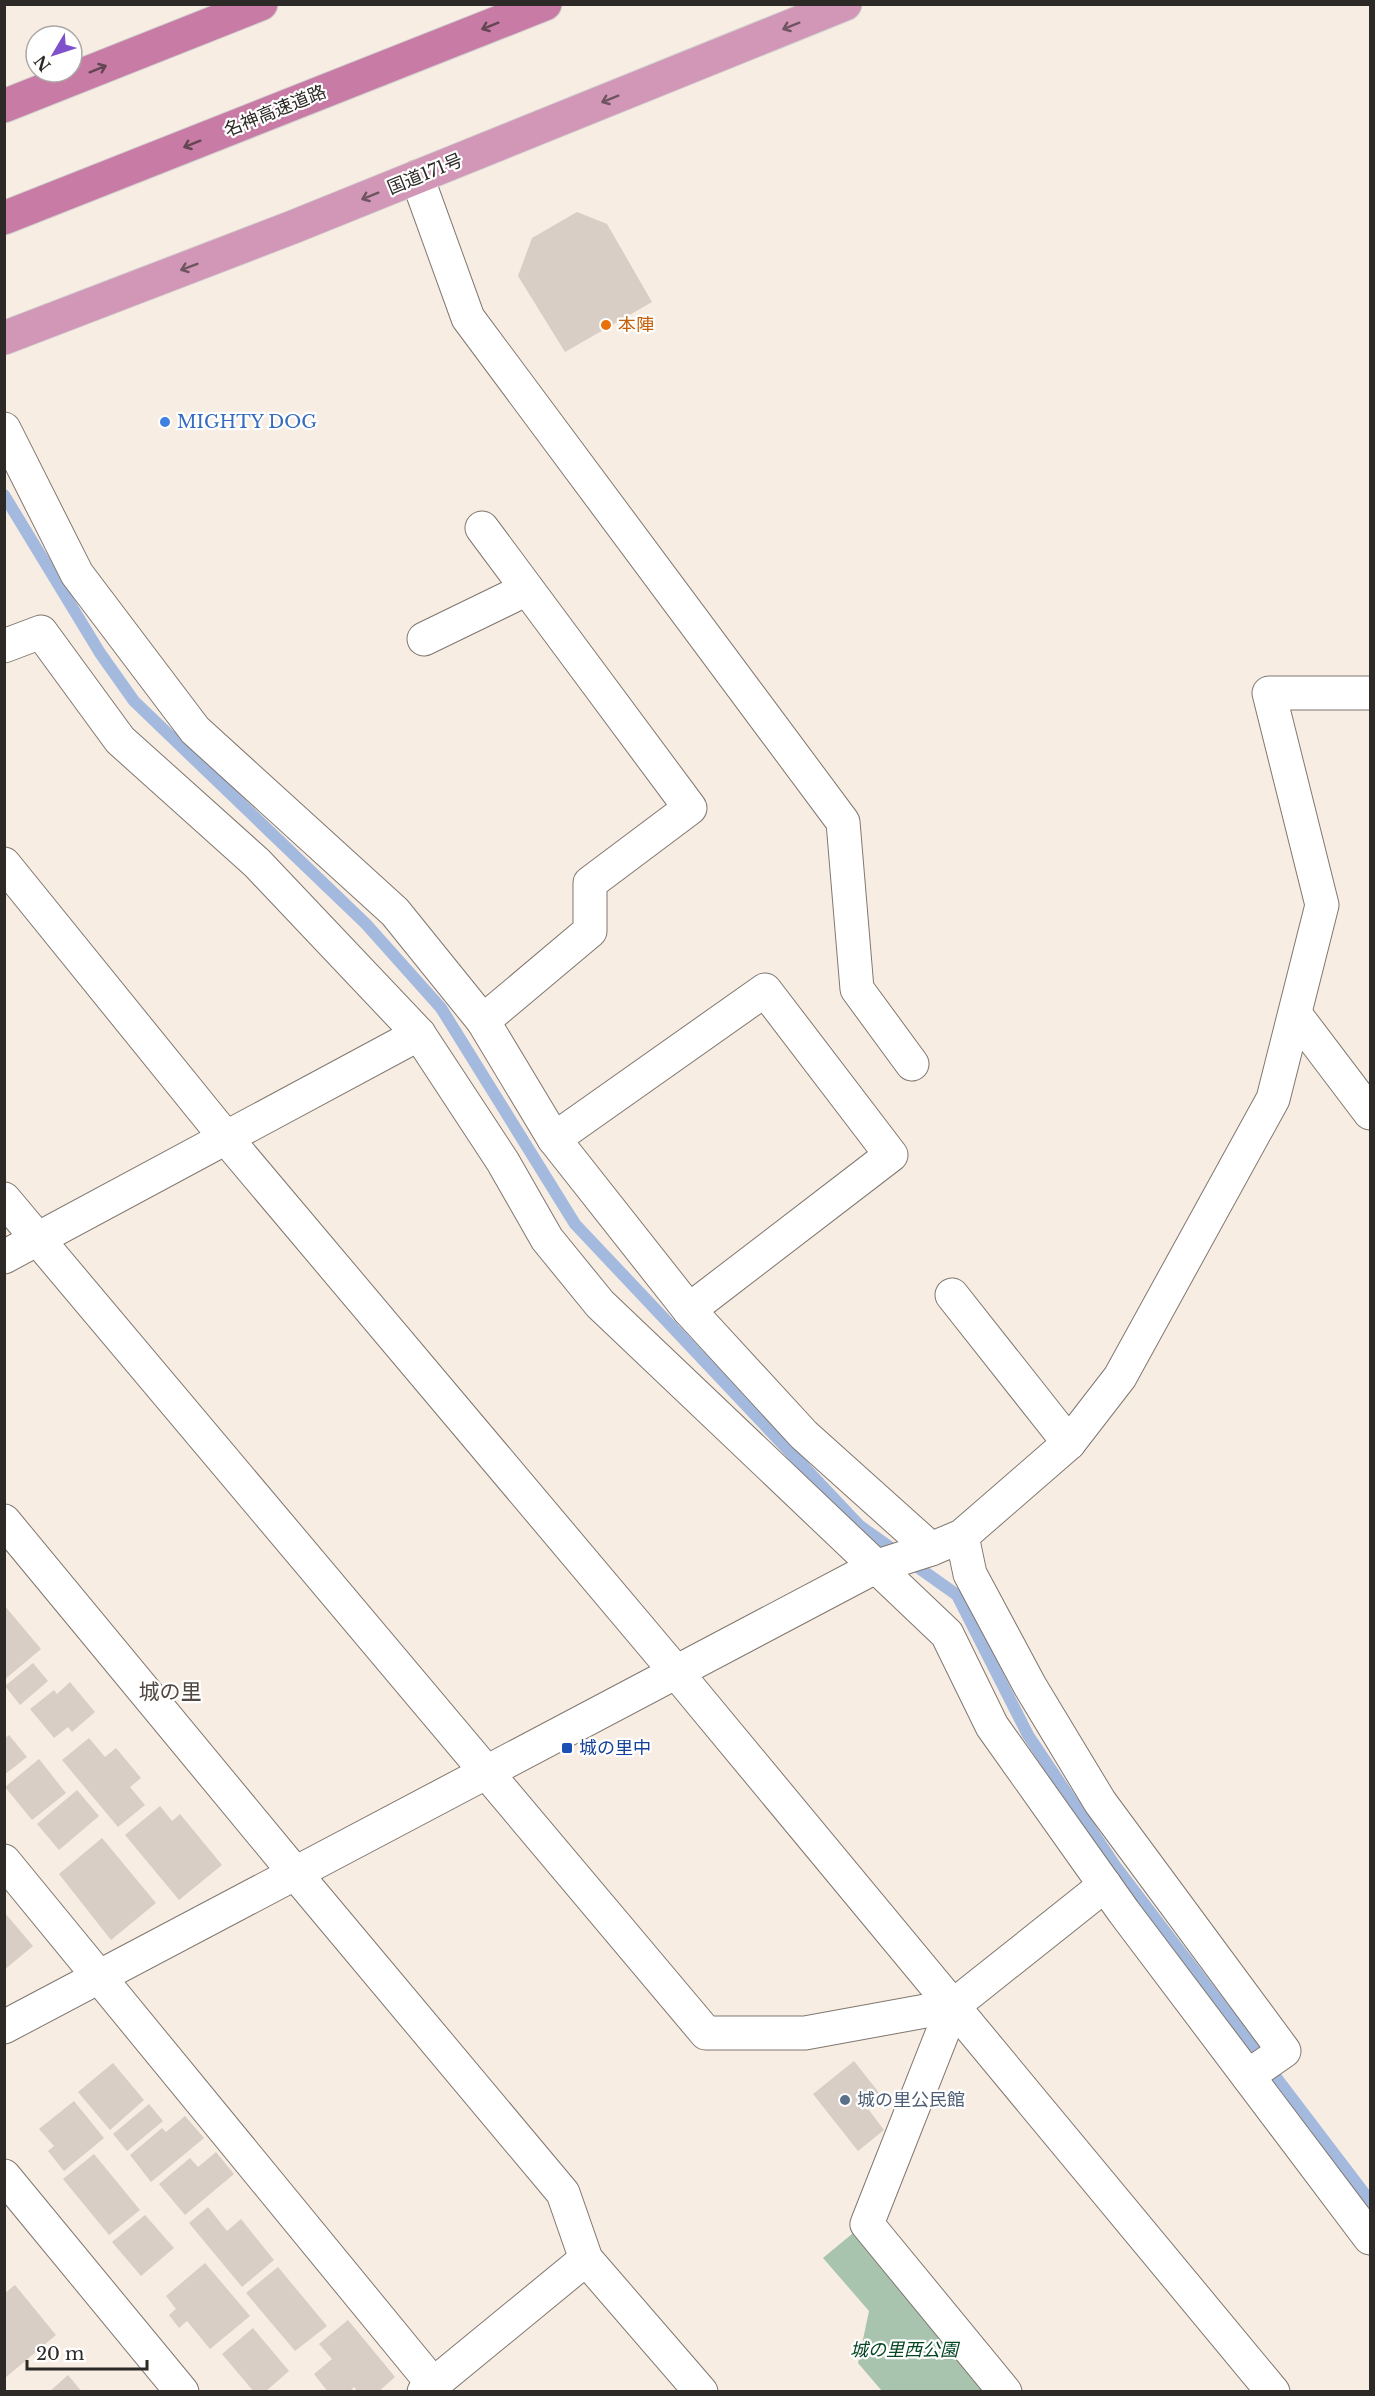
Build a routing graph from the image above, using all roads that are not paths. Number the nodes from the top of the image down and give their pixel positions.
1 (261, 4) edge
2 (544, 4) edge
3 (845, 4) edge
4 (4, 106) edge
5 (417, 177) junction
6 (4, 218) edge
7 (4, 338) edge
8 (4, 429) edge
9 (482, 528) dead end
10 (527, 589) junction
11 (424, 639) dead end
12 (4, 646) edge
13 (1371, 693) edge
14 (4, 864) edge
15 (1295, 1014) junction
16 (483, 1021) junction
17 (419, 1034) junction
18 (912, 1064) dead end
19 (1371, 1113) edge
20 (226, 1138) junction
21 (554, 1139) junction
22 (4, 1199) edge
23 (38, 1240) junction
24 (4, 1257) edge
25 (952, 1295) dead end
26 (689, 1310) junction
27 (1070, 1443) junction
28 (4, 1521) edge
29 (962, 1536) junction
30 (932, 1549) junction
31 (875, 1567) junction
32 (676, 1672) junction
33 (487, 1772) junction
34 (4, 1861) edge
35 (296, 1873) junction
36 (1105, 1885) junction
37 (100, 1976) junction
38 (953, 2006) junction
39 (4, 2026) edge
40 (1248, 2076) junction
41 (4, 2176) edge
42 (1371, 2238) edge
43 (586, 2259) junction
44 (429, 2388) edge
45 (182, 2391) edge
46 (701, 2391) edge
47 (1005, 2391) edge
48 (1273, 2391) edge

4 -> 1 highway
2 -> 6 highway, 名神高速道路
3 -> 5 highway, 国道171号
5 -> 7 highway, 国道171号
5 - 18 street
8 - 16 street
9 - 10 street
10 - 11 street
10 - 16 street
12 - 17 street
13 - 15 street
14 - 20 street
15 - 19 street
15 - 27 street
16 - 21 street
17 - 20 street
17 - 31 street
20 - 23 street
20 - 32 street
21 - 26 street
21 - 26 street
22 - 23 street
23 - 24 street
23 - 33 street
25 - 27 street
26 - 30 street
27 - 29 street
28 - 35 street
29 - 30 street
29 - 40 street
30 - 31 street
31 - 32 street
31 - 36 street
32 - 33 street
32 - 38 street
33 - 35 street
33 - 38 street
34 - 37 street
35 - 37 street
35 - 43 street
36 - 38 street
36 - 40 street
37 - 39 street
37 - 44 street
38 - 47 street
38 - 48 street
40 - 42 street
41 - 45 street
43 - 44 street
43 - 46 street

